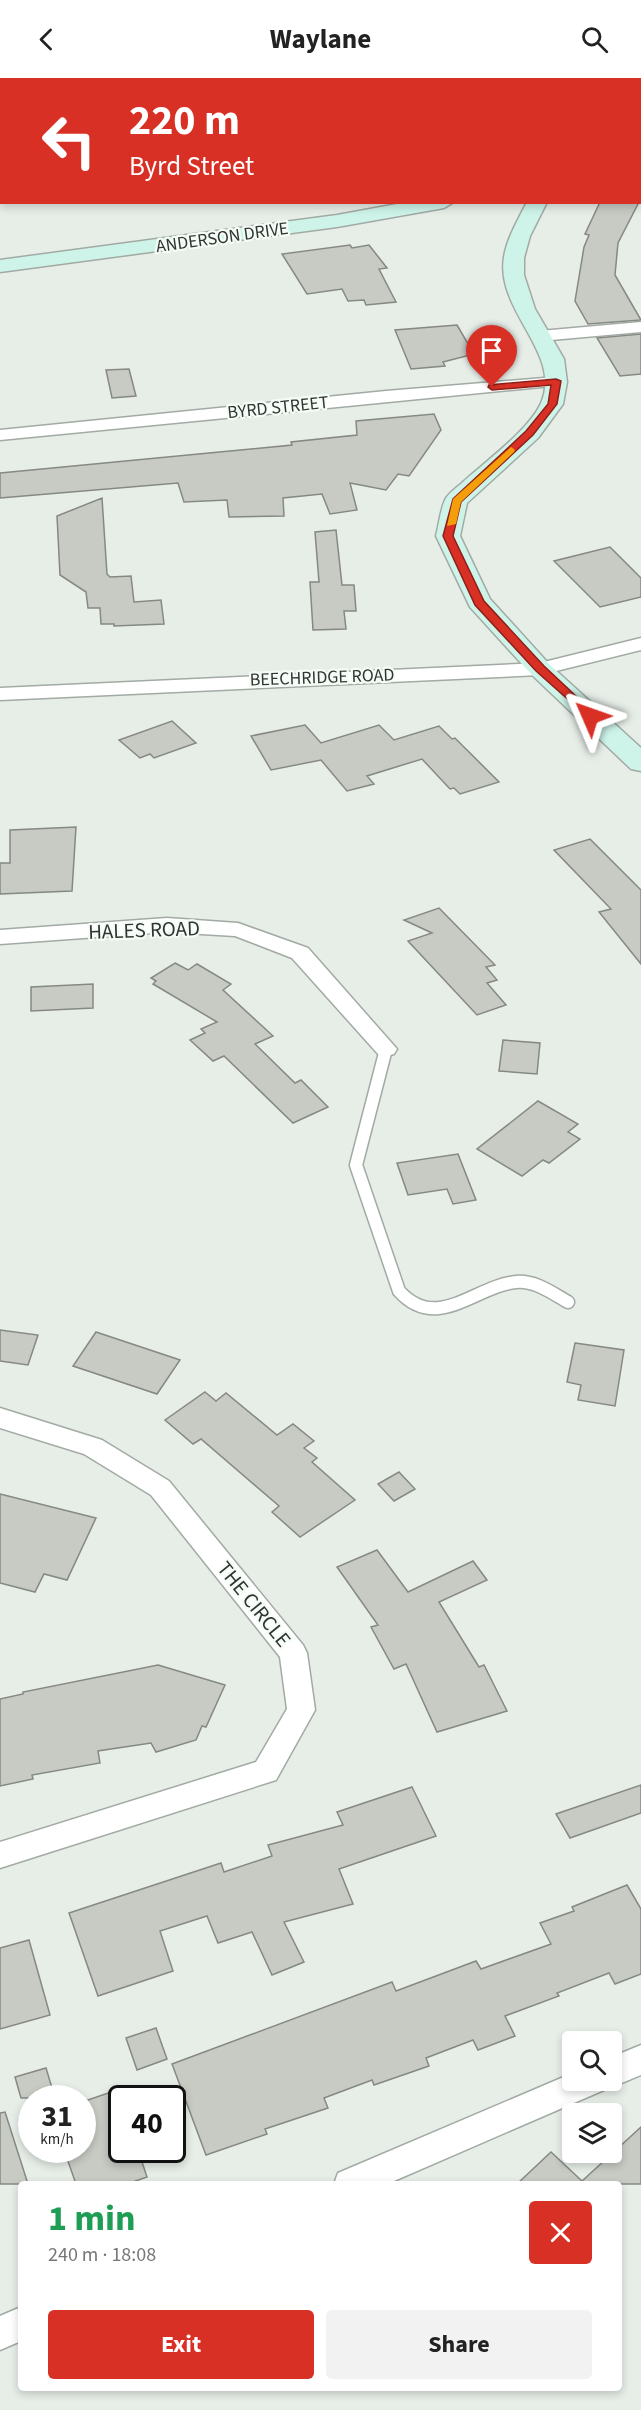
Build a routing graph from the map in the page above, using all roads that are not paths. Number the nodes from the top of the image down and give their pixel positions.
1 (433, 204) edge
2 (536, 204) edge
3 (0, 266) edge
4 (641, 327) edge
5 (540, 336) junction
6 (556, 381) junction
7 (0, 435) edge
8 (641, 644) edge
9 (540, 669) junction
10 (0, 693) edge
11 (641, 763) edge
12 (0, 937) edge
13 (386, 1049) joint
14 (568, 1302) dead end
15 (0, 1418) edge
16 (0, 1856) edge
17 (641, 2060) edge
18 (622, 2068) edge
19 (567, 2091) edge
20 (357, 2181) edge
21 (18, 2325) edge
22 (0, 2333) edge

1 - 3 street, ANDERSON DRIVE
2 - 5 street
4 - 5 street
5 - 6 street
6 - 7 street, BYRD STREET
6 - 9 street
8 - 9 street, BEECHRIDGE ROAD
9 - 10 street, BEECHRIDGE ROAD
9 - 11 street
12 - 13 street, HALES ROAD
13 - 14 lane
15 - 16 street, THE CIRCLE
17 - 18 street
19 - 20 street
21 - 22 street

